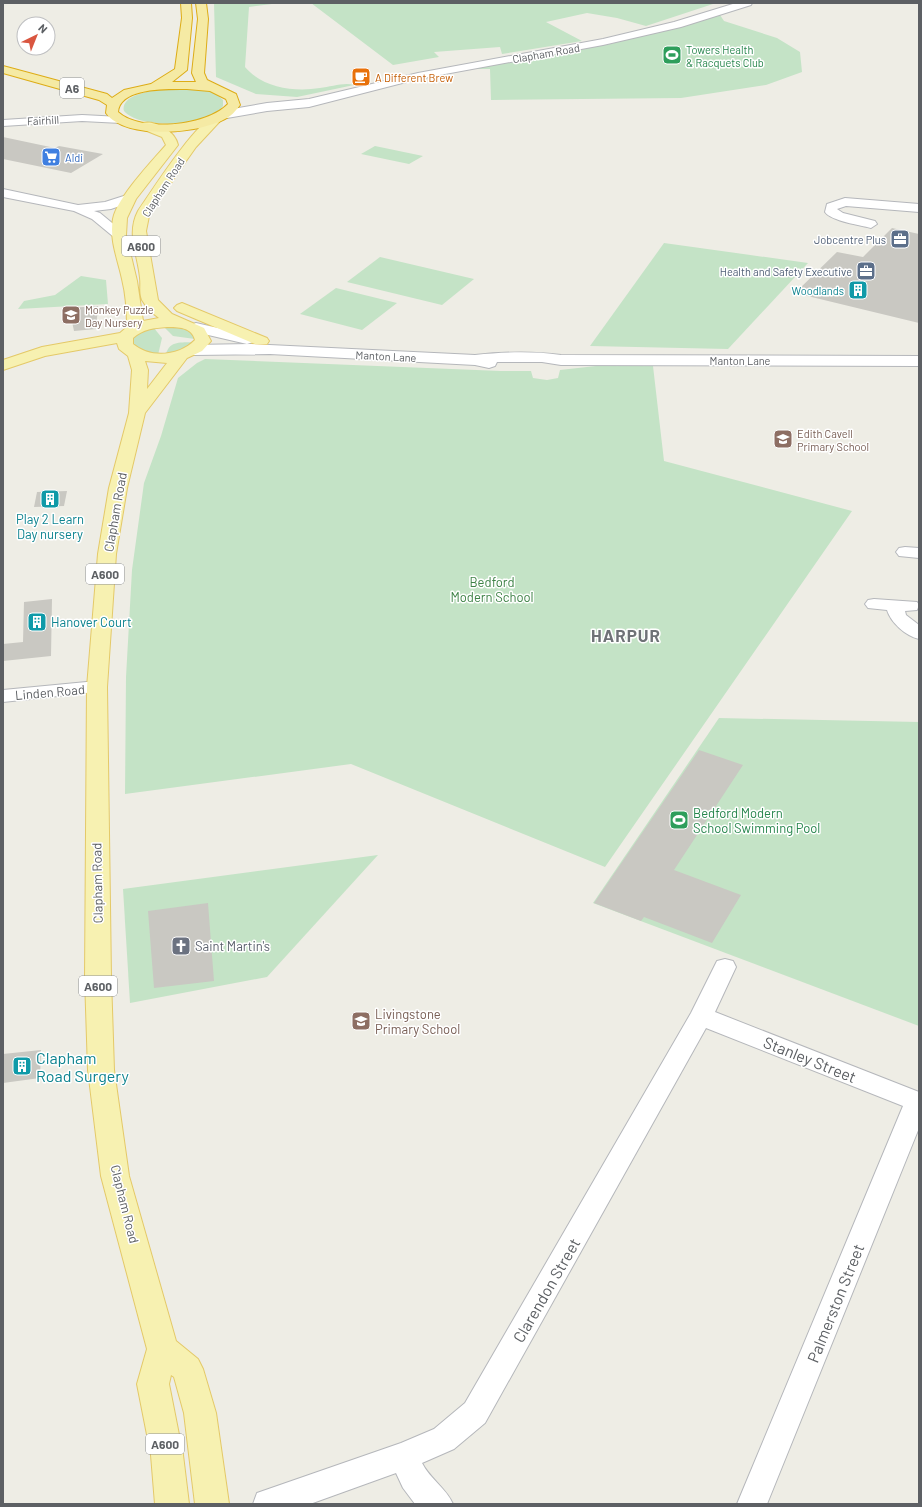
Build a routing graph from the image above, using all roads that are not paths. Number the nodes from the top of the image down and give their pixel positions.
1 (186, 3) edge
2 (201, 3) edge
3 (747, 3) edge
4 (3, 69) edge
5 (30, 76) junction
6 (153, 87) junction
7 (211, 88) junction
8 (137, 90) junction
9 (344, 93) junction
10 (227, 94) junction
11 (112, 105) junction
12 (221, 116) junction
13 (82, 118) junction
14 (121, 120) junction
15 (3, 123) edge
16 (146, 126) junction
17 (165, 180) junction
18 (3, 193) edge
19 (127, 204) junction
20 (77, 208) junction
21 (919, 208) edge
22 (89, 213) junction
23 (871, 224) dead end
24 (119, 235) junction
25 (148, 279) junction
26 (178, 323) junction
27 (196, 328) junction
28 (261, 341) junction
29 (131, 342) junction
30 (297, 349) junction
31 (188, 352) junction
32 (919, 361) edge
33 (3, 365) edge
34 (137, 413) junction
35 (874, 604) dead end
36 (919, 634) edge
37 (97, 688) junction
38 (3, 696) edge
39 (725, 966) dead end
40 (701, 1016) junction
41 (918, 1102) edge
42 (163, 1348) junction
43 (404, 1456) junction
44 (172, 1504) edge
45 (212, 1504) edge
46 (268, 1504) edge
47 (438, 1504) edge
48 (752, 1504) edge

1 - 6 highway
2 - 7 highway
3 - 9 street, Clapham Road
4 - 5 highway, A6
5 - 8 highway, A6
5 - 11 highway, A6
6 - 7 highway
6 - 8 highway
7 - 10 highway
8 - 11 highway
9 - 10 street, Clapham Road
9 - 12 street, Clapham Road
10 - 12 highway
11 - 13 street, Fairhill
11 - 14 highway
12 - 16 highway
12 - 17 main road, Clapham Road / A600
13 - 14 street, Fairhill
13 - 15 street, Fairhill
14 - 16 highway
16 - 19 main road, Clapham Road / A600
17 - 19 main road
17 - 25 main road, Clapham Road / A600
18 - 20 street
19 - 20 street
19 - 22 street
19 - 24 main road, Clapham Road / A600
20 - 22 street
21 - 23 street
22 - 24 street
24 - 29 main road, Clapham Road / A600
25 - 26 main road, Clapham Road / A600
25 - 28 main road
26 - 27 main road, A600
26 - 29 main road, A600
27 - 28 street, Manton Lane
27 - 31 main road, A600
28 - 30 street, Manton Lane
29 - 31 main road
29 - 33 main road
29 - 34 main road, Clapham Road / A600
30 - 31 street, Manton Lane
30 - 32 street, Manton Lane
31 - 34 main road, Clapham Road / A600
34 - 37 main road, Clapham Road / A600
35 - 36 street
37 - 38 street, Linden Road
37 - 42 main road, Clapham Road / A600
39 - 40 street, Clarendon Street
40 - 41 street, Stanley Street
40 - 43 street, Clarendon Street
41 - 48 street, Palmerston Street
42 - 44 main road, A600
42 - 45 main road, A600
43 - 46 street, Clarendon Street
43 - 47 street

